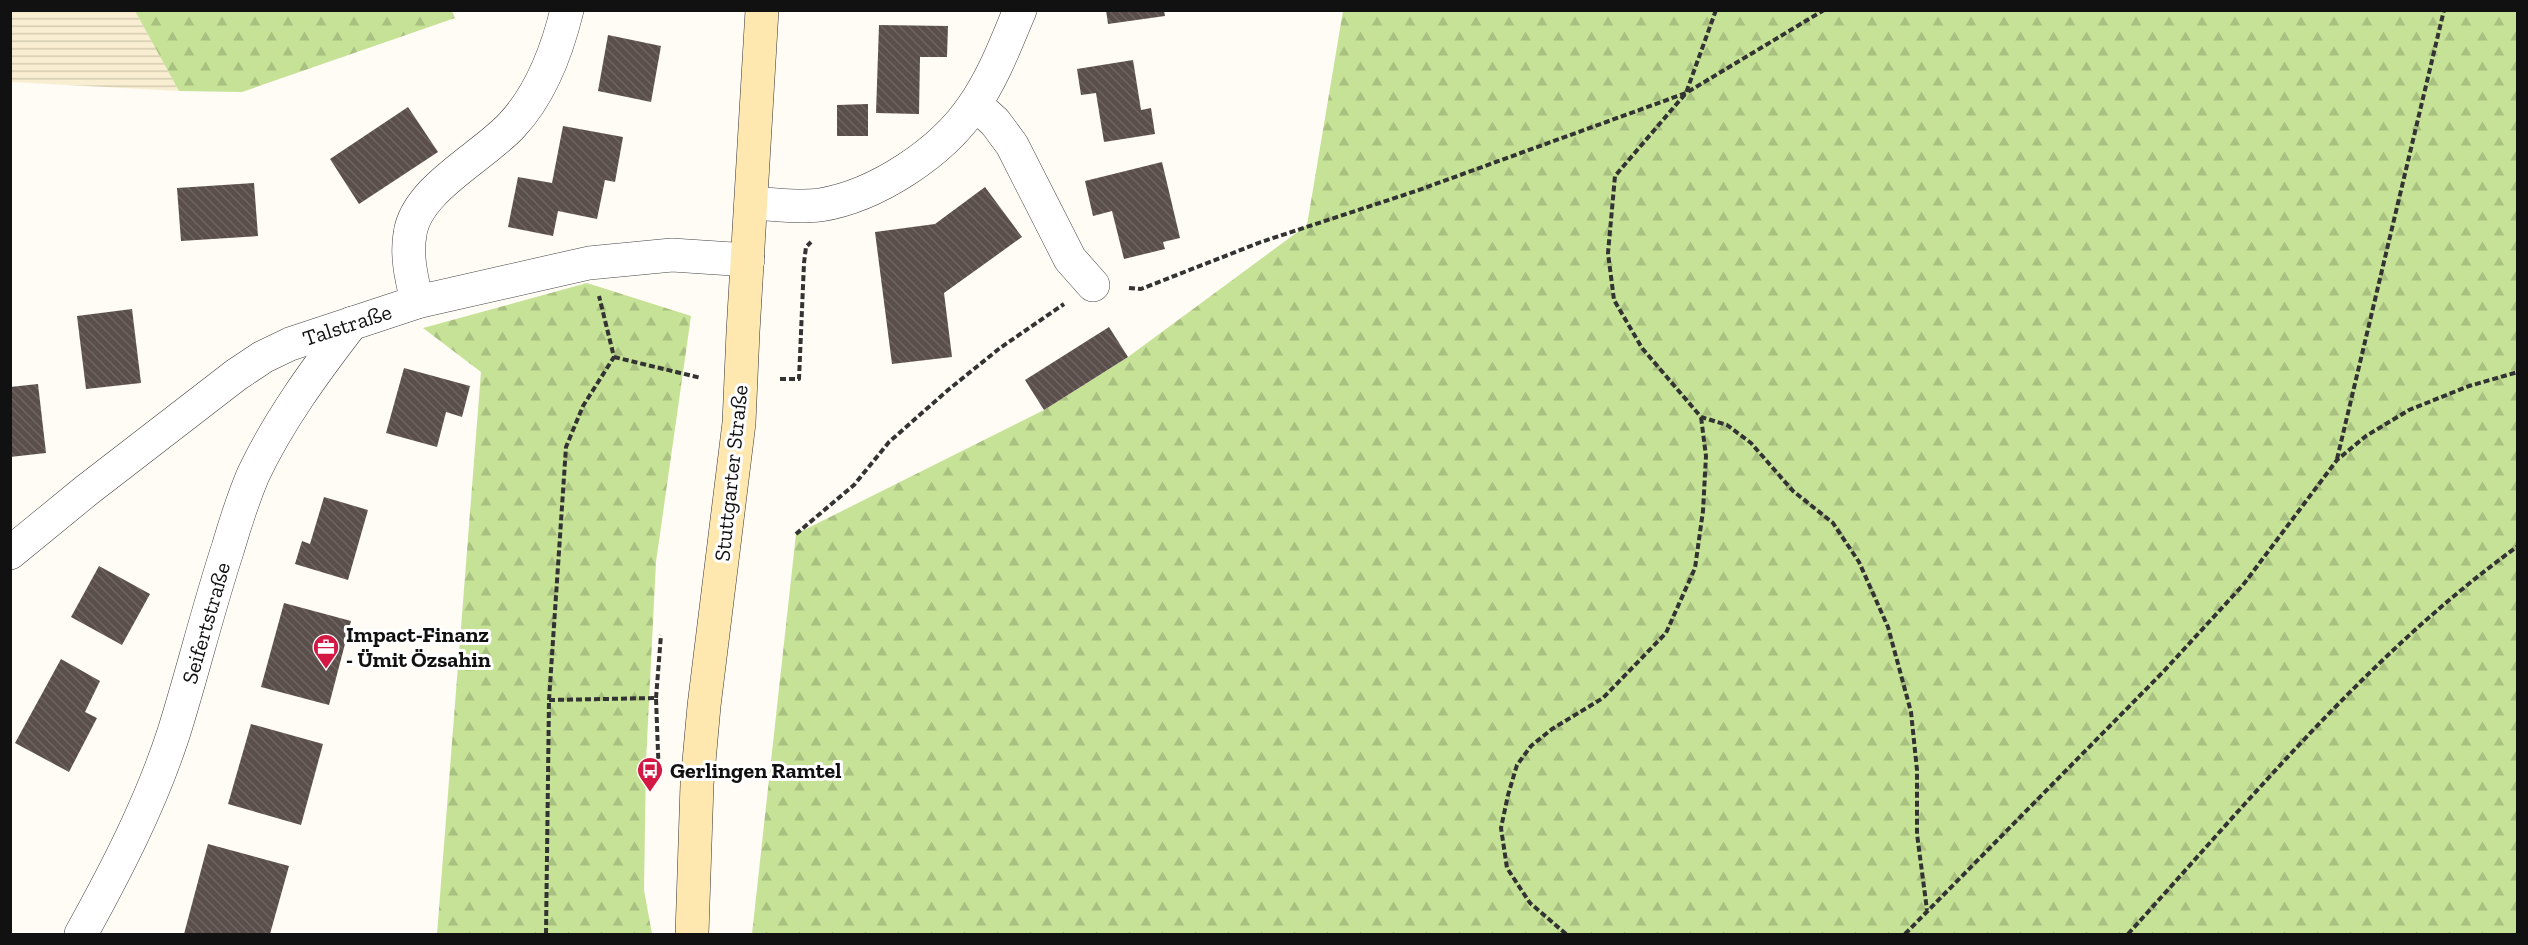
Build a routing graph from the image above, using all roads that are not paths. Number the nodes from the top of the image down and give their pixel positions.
1 (567, 10) edge
2 (762, 10) edge
3 (1020, 10) edge
4 (975, 104) junction
5 (751, 203) junction
6 (748, 260) junction
7 (1093, 285) road end
8 (417, 302) junction
9 (352, 323) junction
10 (10, 553) edge
11 (81, 934) edge
12 (692, 934) edge

1 - 8 street
2 - 5 main road, Stuttgarter Straße
3 - 4 street
4 - 5 street
4 - 7 street
5 - 6 main road, Stuttgarter Straße
6 - 8 street, Talstraße
6 - 12 main road, Stuttgarter Straße
8 - 9 street, Talstraße
9 - 10 street, Talstraße
9 - 11 street, Seifertstraße

